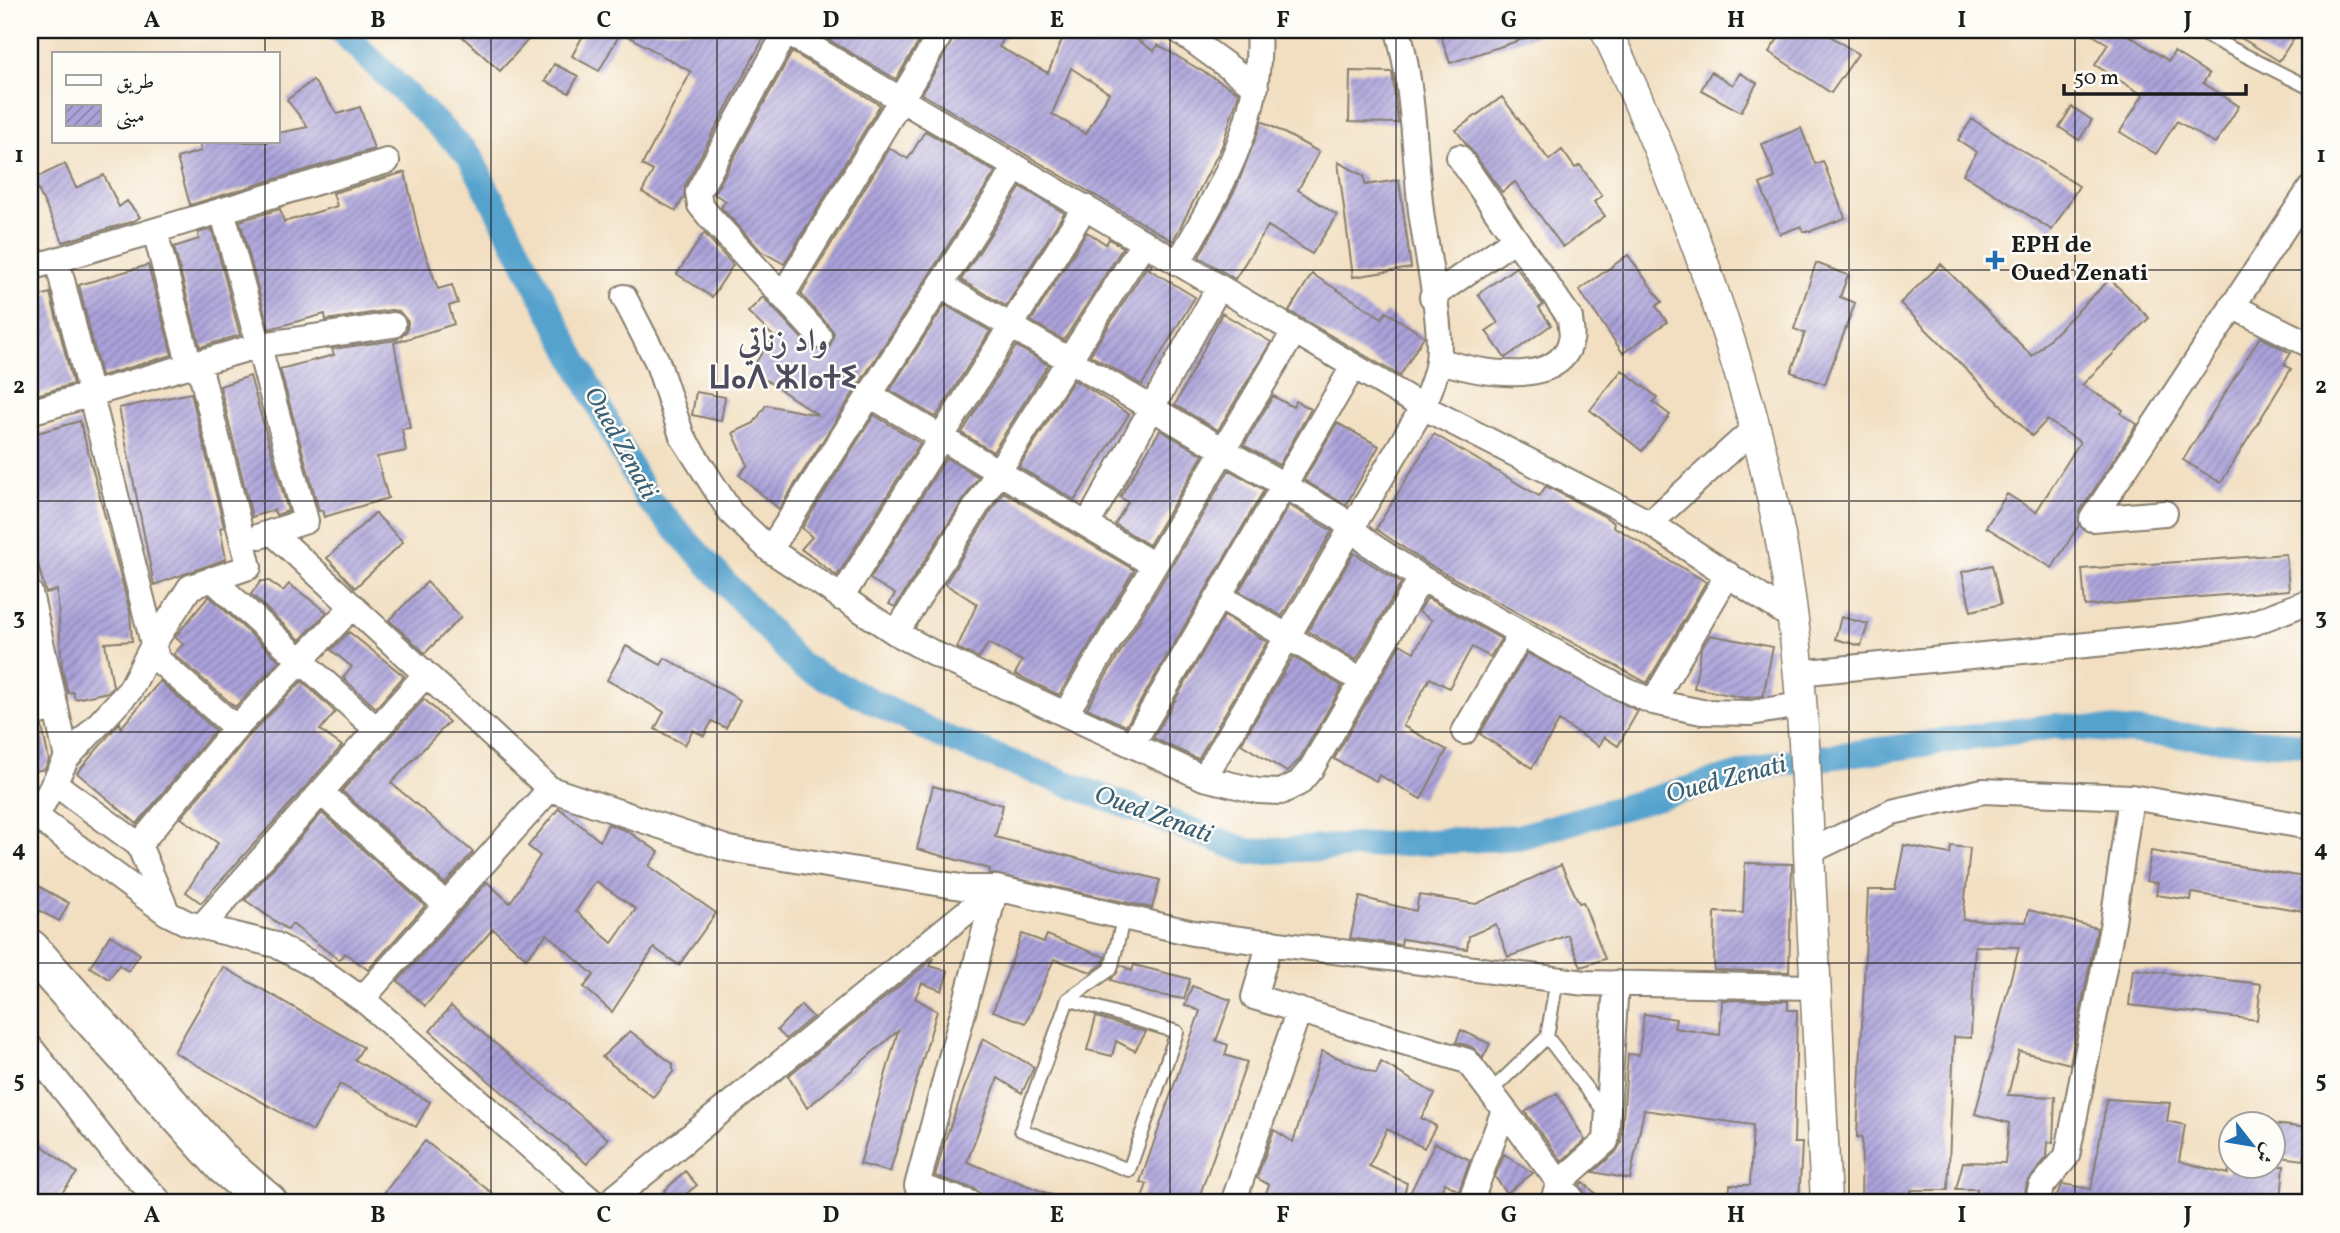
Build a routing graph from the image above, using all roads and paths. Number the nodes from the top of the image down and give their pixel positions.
1 (785, 30) edge
2 (943, 30) edge
3 (1178, 30) edge
4 (1258, 30) edge
5 (1398, 30) edge
6 (1606, 30) edge
7 (2195, 30) edge
8 (1256, 87) junction
9 (2310, 88) edge
10 (903, 99) junction
11 (1459, 157) dead end
12 (387, 161) dead end
13 (1016, 167) junction
14 (2310, 190) edge
15 (1085, 207) junction
16 (222, 210) junction
17 (155, 231) junction
18 (1515, 239) junction
19 (1144, 242) junction
20 (57, 260) junction
21 (1178, 262) junction
22 (30, 268) edge
23 (942, 285) junction
24 (1219, 287) junction
25 (782, 296) junction
26 (624, 297) dead end
27 (1432, 297) junction
28 (2232, 306) junction
29 (393, 325) dead end
30 (1011, 326) junction
31 (1294, 332) junction
32 (819, 336) dead end
33 (260, 345) junction
34 (2310, 345) edge
35 (1069, 360) junction
36 (1438, 360) junction
37 (195, 366) junction
38 (1353, 367) junction
39 (93, 393) junction
40 (870, 395) junction
41 (1423, 407) junction
42 (1152, 409) junction
43 (30, 412) edge
44 (1755, 428) junction
45 (941, 438) junction
46 (1223, 450) junction
47 (999, 471) junction
48 (1283, 486) junction
49 (2165, 513) dead end
50 (1650, 523) junction
51 (1087, 524) junction
52 (1352, 528) junction
53 (272, 532) junction
54 (243, 541) junction
55 (770, 550) junction
56 (1154, 565) junction
57 (1728, 574) junction
58 (1421, 578) junction
59 (212, 579) junction
60 (30, 593) edge
61 (1219, 596) junction
62 (841, 598) junction
63 (2310, 601) edge
64 (353, 606) junction
65 (1791, 617) junction
66 (896, 633) junction
67 (1521, 634) junction
68 (1287, 637) junction
69 (154, 643) junction
70 (300, 661) junction
71 (1797, 673) junction
72 (426, 674) junction
73 (1362, 681) junction
74 (1654, 702) junction
75 (56, 708) junction
76 (1066, 713) junction
77 (1801, 713) junction
78 (30, 714) edge
79 (236, 728) junction
80 (376, 729) junction
81 (1464, 732) dead end
82 (1133, 743) junction
83 (67, 758) junction
84 (1204, 778) junction
85 (54, 783) junction
86 (550, 789) junction
87 (321, 792) junction
88 (2131, 797) junction
89 (32, 817) edge
90 (2310, 827) edge
91 (139, 845) junction
92 (1809, 852) junction
93 (996, 888) junction
94 (446, 905) junction
95 (167, 913) junction
96 (1124, 920) junction
97 (202, 926) junction
98 (1270, 942) junction
99 (30, 949) edge
100 (1557, 979) junction
101 (1616, 983) junction
102 (1817, 987) junction
103 (362, 999) junction
104 (1068, 999) junction
105 (1299, 1010) junction
106 (1548, 1037) junction
107 (30, 1047) edge
108 (1497, 1101) junction
109 (1608, 1117) junction
110 (1556, 1193) edge
111 (161, 1203) edge
112 (268, 1203) edge
113 (594, 1203) edge
114 (608, 1203) edge
115 (970, 1203) edge
116 (1233, 1203) edge
117 (1470, 1203) edge
118 (1575, 1203) edge
119 (1826, 1203) edge
120 (2037, 1203) edge

1 - 10 street
1 - 25 street
2 - 10 street
3 - 8 street
4 - 8 street
5 - 27 street
6 - 44 street
7 - 9 lane
8 - 21 street
10 - 13 street
10 - 25 street
11 - 18 street
12 - 16 street
13 - 15 street
13 - 23 street
14 - 28 street
15 - 19 street
15 - 30 street
16 - 17 street
16 - 33 street
17 - 20 street
17 - 37 street
18 - 27 street
18 - 36 street
19 - 21 street
19 - 35 street
20 - 22 street
20 - 39 street
21 - 24 street
23 - 30 street
23 - 40 street
24 - 31 street
24 - 42 street
25 - 32 street
26 - 55 street
27 - 36 street
28 - 34 street
28 - 49 street
29 - 33 street
30 - 35 street
30 - 45 street
31 - 38 street
31 - 46 street
33 - 37 street
33 - 53 street
35 - 42 street
35 - 47 street
36 - 41 street
37 - 39 street
37 - 54 street
38 - 41 street
38 - 48 street
39 - 43 street
39 - 69 street
40 - 45 street
40 - 55 street
41 - 50 street
41 - 52 street
42 - 46 street
42 - 51 street
44 - 50 street
44 - 65 street
45 - 47 street
45 - 62 street
46 - 48 street
46 - 56 street
47 - 51 street
47 - 66 street
48 - 52 street
48 - 61 street
50 - 57 street
51 - 56 street
52 - 58 street
52 - 68 street
53 - 54 street
53 - 64 street
54 - 59 street
55 - 62 street
56 - 76 street
57 - 65 street
57 - 74 street
58 - 67 street
58 - 73 street
59 - 69 street
59 - 70 street
60 - 75 street
61 - 68 street
61 - 82 street
62 - 66 street
63 - 71 street
64 - 70 street
64 - 72 street
65 - 71 street
66 - 76 street
67 - 74 street
67 - 81 street
68 - 73 street
68 - 84 street
69 - 79 street
69 - 83 street
70 - 79 street
70 - 80 street
71 - 77 street
72 - 80 street
72 - 86 street
73 - 84 street
74 - 77 street
75 - 78 street
75 - 83 street
76 - 82 street
77 - 92 street
79 - 91 street
80 - 87 street
82 - 84 street
83 - 85 street
85 - 89 street
85 - 91 street
86 - 93 street
86 - 94 street
87 - 94 street
87 - 97 street
88 - 90 street
88 - 92 street
88 - 120 street
89 - 95 street
91 - 95 street
92 - 102 street
93 - 96 street
93 - 114 street
93 - 115 street
94 - 103 street
95 - 97 street
96 - 98 street
96 - 104 lane
97 - 103 street
98 - 100 street
98 - 105 street
99 - 112 main road
100 - 101 street
100 - 106 lane
101 - 102 street
101 - 109 street
102 - 119 street
103 - 113 street
104 - 104 lane
105 - 108 street
105 - 116 street
106 - 108 lane
106 - 109 lane
107 - 111 street
108 - 110 street
108 - 117 street
109 - 110 street
110 - 118 street

